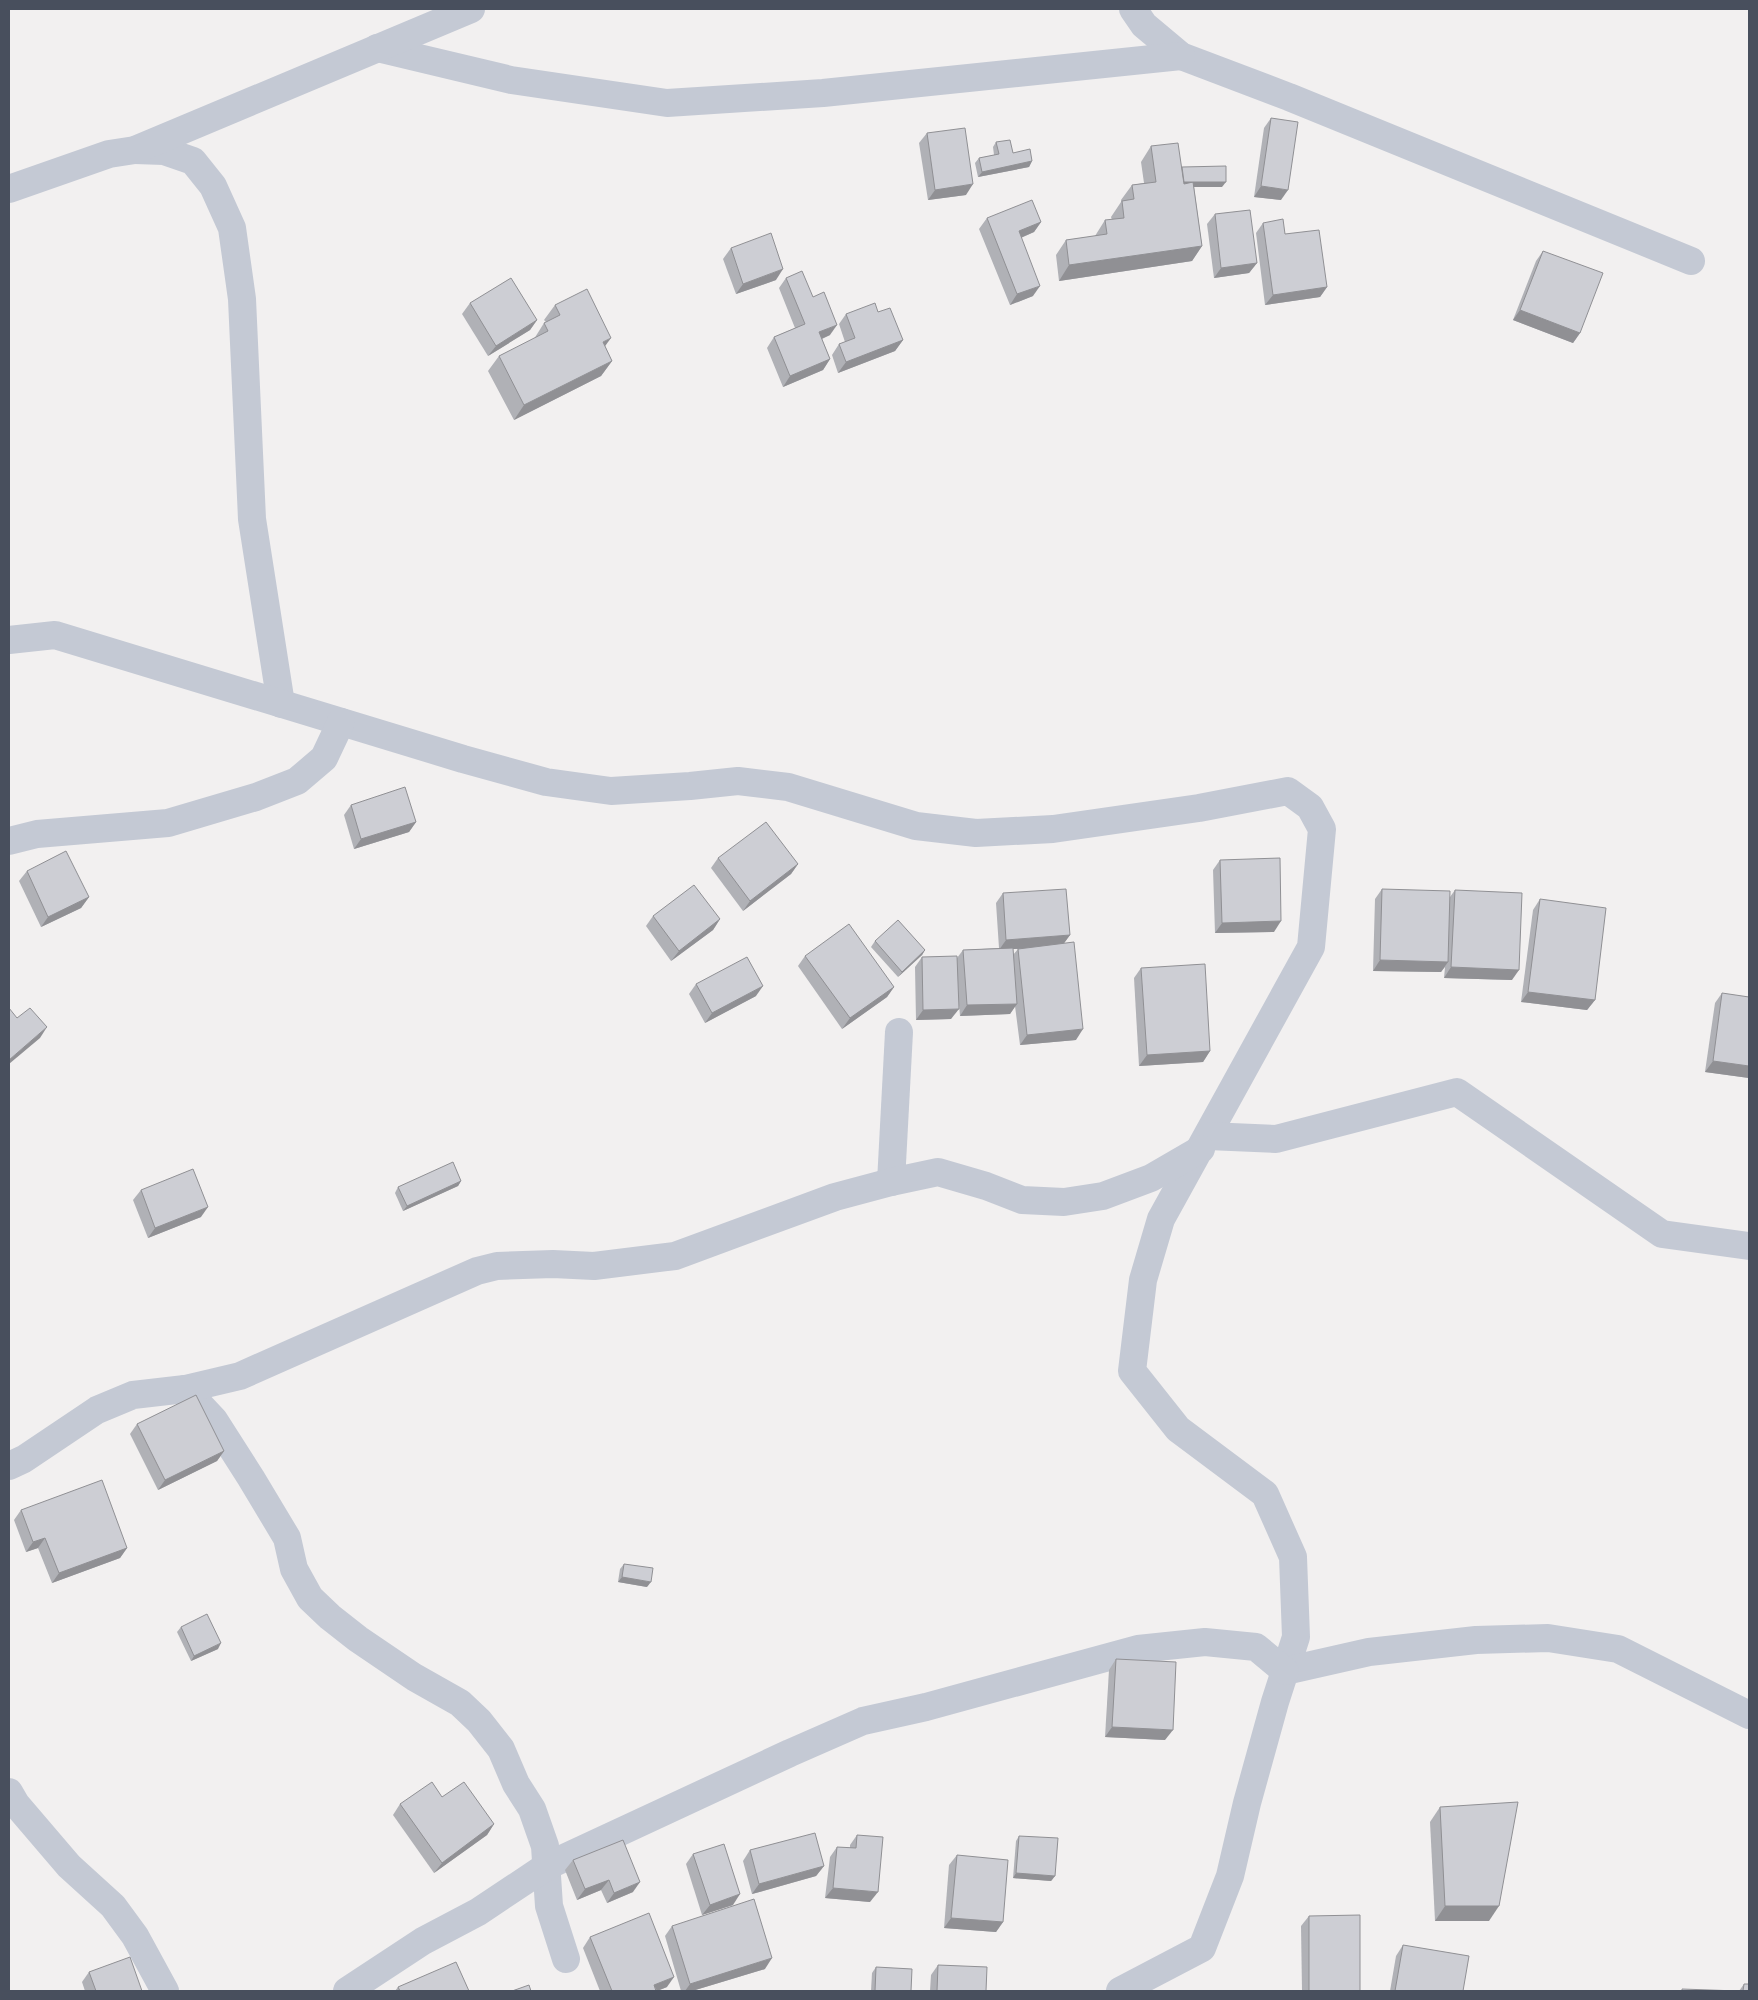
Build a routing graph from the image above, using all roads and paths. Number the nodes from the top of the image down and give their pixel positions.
1 (471, 9) edge
2 (1132, 9) edge
3 (377, 48) junction
4 (1181, 56) junction
5 (135, 150) junction
6 (9, 190) edge
7 (1691, 261) dead end
8 (9, 640) edge
9 (281, 704) junction
10 (341, 722) junction
11 (9, 840) edge
12 (899, 1032) dead end
13 (1205, 1142) junction
14 (891, 1182) junction
15 (1749, 1246) edge
16 (185, 1389) junction
17 (9, 1466) edge
18 (1285, 1672) junction
19 (1749, 1715) edge
20 (9, 1792) edge
21 (547, 1866) junction
22 (566, 1959) dead end
23 (166, 1991) edge
24 (347, 1991) edge
25 (1120, 1991) edge

1 - 3 street
2 - 4 street
3 - 4 street
3 - 5 street
4 - 7 street
5 - 6 street
5 - 9 street
8 - 9 street
9 - 10 street
10 - 11 street
10 - 13 street
12 - 14 street
13 - 14 street
13 - 15 street
13 - 18 street
14 - 16 street
16 - 17 street
16 - 21 street
18 - 19 street
18 - 21 street
18 - 25 street
20 - 23 street
21 - 22 street
21 - 24 street

